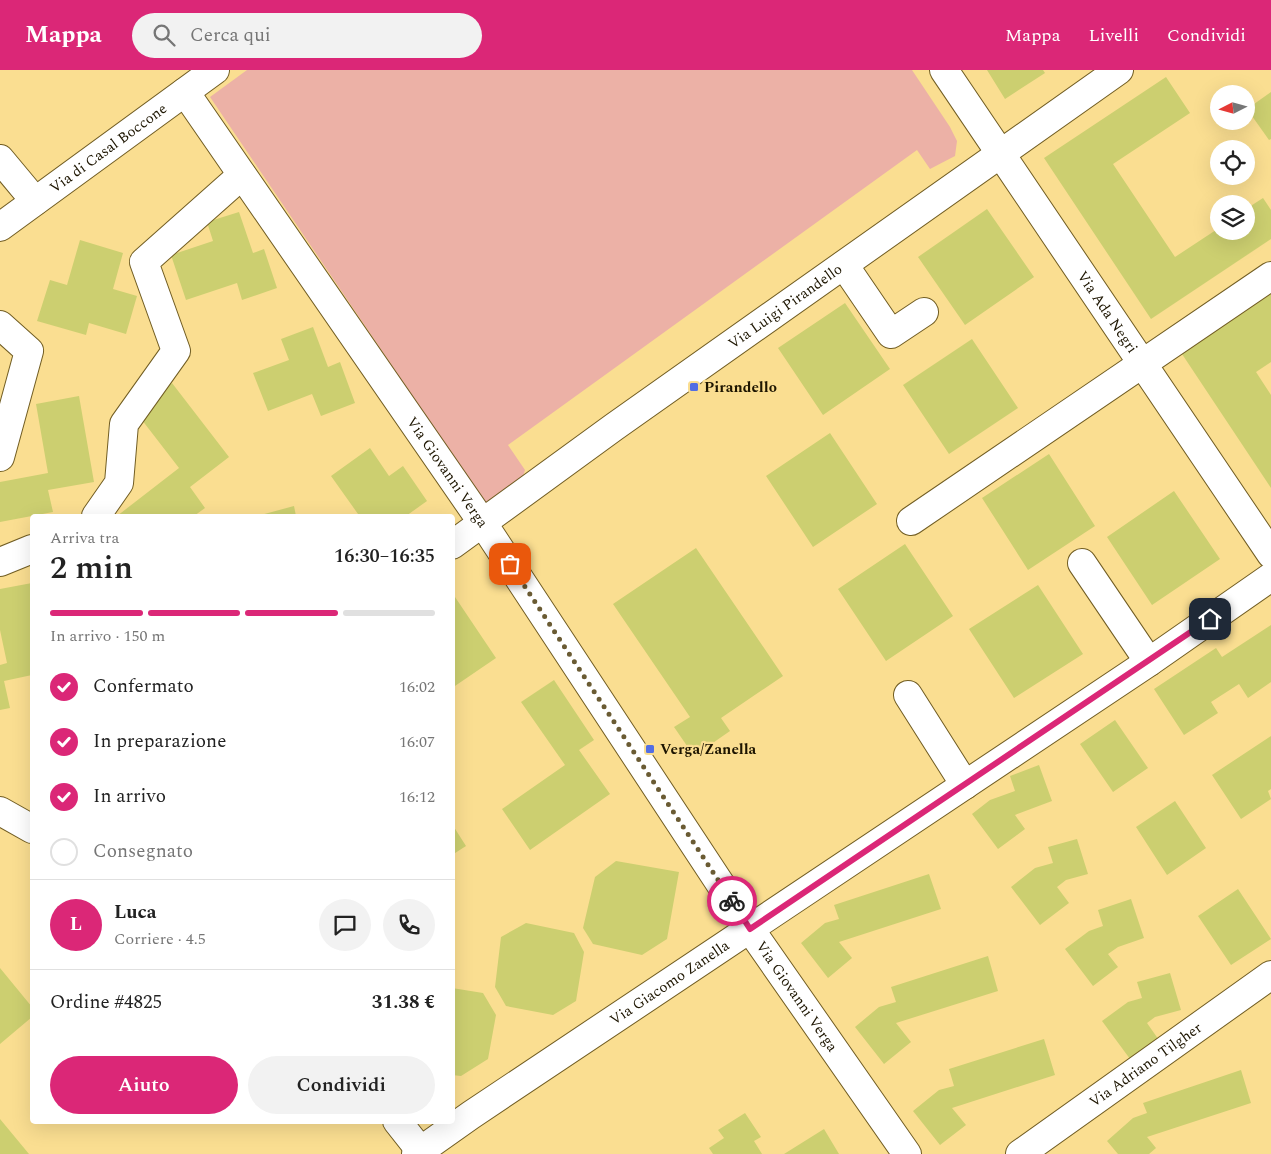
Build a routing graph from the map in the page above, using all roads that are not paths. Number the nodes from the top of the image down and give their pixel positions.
1 (216, 70) edge
2 (944, 70) edge
3 (1120, 70) edge
4 (185, 92) junction
5 (1000, 154) junction
6 (0, 159) edge
7 (242, 175) junction
8 (35, 201) junction
9 (0, 227) edge
10 (844, 265) junction
11 (1271, 276) edge
12 (924, 312) dead end
13 (0, 326) edge
14 (1143, 364) junction
15 (0, 458) edge
16 (97, 514) edge
17 (911, 521) dead end
18 (482, 522) junction
19 (455, 543) edge
20 (30, 550) edge
21 (1271, 554) edge
22 (0, 562) edge
23 (1082, 562) dead end
24 (1271, 577) edge
25 (1149, 662) junction
26 (908, 695) dead end
27 (965, 785) junction
28 (0, 811) edge
29 (30, 828) edge
30 (750, 929) junction
31 (1271, 976) edge
32 (399, 1124) edge
33 (420, 1153) edge
34 (907, 1154) edge
35 (1020, 1154) edge

1 - 4 street, Via di Casal Boccone
2 - 5 street, Via Ada Negri
3 - 5 street, Via Luigi Pirandello
4 - 7 street, Via Giovanni Verga
4 - 8 street, Via di Casal Boccone
5 - 10 street, Via Luigi Pirandello
5 - 14 street, Via Ada Negri
6 - 8 street
7 - 16 street
7 - 18 street, Via Giovanni Verga
8 - 9 street, Via di Casal Boccone
10 - 12 street
10 - 18 street, Via Luigi Pirandello
11 - 14 street
13 - 15 street
14 - 17 street
14 - 21 street, Via Ada Negri
18 - 19 street, Via Luigi Pirandello
18 - 30 street, Via Giovanni Verga
20 - 22 street
23 - 25 street
24 - 25 street, Via Giacomo Zanella
25 - 27 street, Via Giacomo Zanella
26 - 27 street
27 - 30 street, Via Giacomo Zanella
28 - 29 street
30 - 33 street, Via Giacomo Zanella
30 - 34 street, Via Giovanni Verga
31 - 35 street, Via Adriano Tilgher
32 - 33 street

